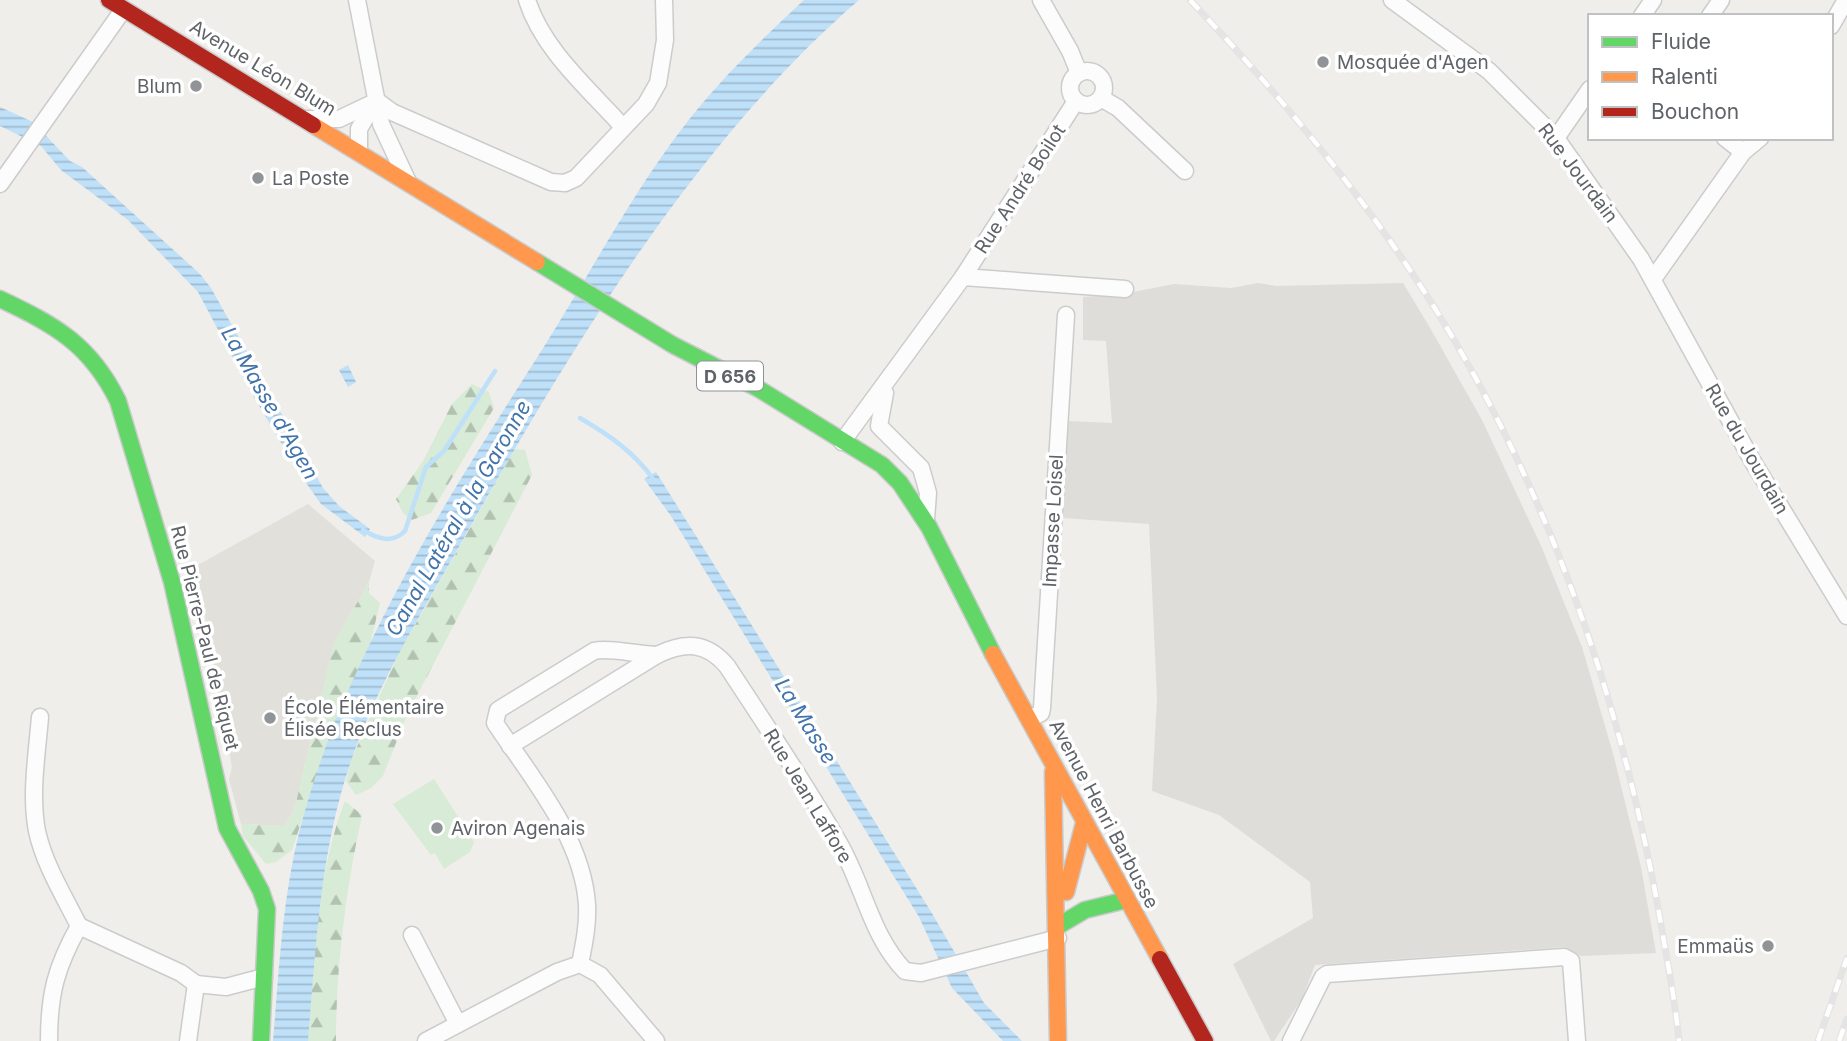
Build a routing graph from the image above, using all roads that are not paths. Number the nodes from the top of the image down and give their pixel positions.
1 (109, 0) edge
2 (357, 0) edge
3 (527, 0) edge
4 (664, 0) edge
5 (1041, 0) edge
6 (1392, 0) edge
7 (1846, 0) edge
8 (123, 10) junction
9 (1833, 23) edge
10 (1079, 73) junction
11 (1588, 92) edge
12 (1101, 98) junction
13 (1076, 101) junction
14 (376, 102) junction
15 (304, 119) junction
16 (381, 124) junction
17 (622, 126) junction
18 (1556, 138) junction
19 (1728, 140) edge
20 (1758, 140) edge
21 (359, 151) junction
22 (1743, 152) junction
23 (1185, 171) dead end
24 (408, 182) junction
25 (0, 184) edge
26 (963, 277) junction
27 (1653, 279) junction
28 (1125, 289) dead end
29 (0, 299) edge
30 (616, 310) joint
31 (1066, 315) dead end
32 (888, 383) junction
33 (842, 442) junction
34 (899, 504) junction
35 (922, 519) junction
36 (933, 537) junction
37 (968, 607) junction
38 (1847, 616) edge
39 (620, 653) junction
40 (657, 655) junction
41 (622, 676) junction
42 (40, 717) dead end
43 (1030, 719) junction
44 (510, 746) junction
45 (1053, 763) junction
46 (1081, 818) junction
47 (1055, 838) junction
48 (1126, 900) junction
49 (79, 926) junction
50 (1058, 928) junction
51 (412, 935) dead end
52 (580, 964) junction
53 (264, 977) junction
54 (196, 984) junction
55 (458, 1024) junction
56 (1058, 1037) edge
57 (49, 1041) edge
58 (187, 1041) edge
59 (261, 1041) edge
60 (426, 1041) edge
61 (656, 1041) edge
62 (1205, 1041) edge
63 (1291, 1041) edge
64 (1577, 1041) edge

1 - 8 main road, Avenue Léon Blum / D 656
2 - 14 street
3 - 17 street
4 - 17 street
5 - 10 street
6 - 18 street, Rue Jourdain
7 - 9 street
8 - 15 main road, Avenue Léon Blum / D 656
8 - 25 street
10 - 12 street
10 - 13 street
11 - 18 street
12 - 13 street
12 - 23 street
13 - 26 street, Rue André Boilot
14 - 15 street
14 - 16 street
14 - 17 street
14 - 21 street
15 - 21 main road, Avenue Léon Blum / D 656
16 - 21 street
16 - 24 street
18 - 27 street, Rue Jourdain
19 - 22 street
20 - 22 street
21 - 24 main road, Avenue Léon Blum / D 656
22 - 27 street
24 - 30 main road, Avenue Léon Blum / D 656
26 - 28 street, Rue André Boilot
26 - 32 street, Rue André Boilot
27 - 38 street, Rue du Jourdain
29 - 53 main road, Rue Pierre-Paul de Riquet
30 - 33 main road, Avenue Henri Barbusse / D 656
31 - 43 street, Impasse Loisel
32 - 33 street, Rue André Boilot
32 - 36 street
33 - 34 main road, Avenue Henri Barbusse / D 656
33 - 35 main road, Avenue Henri Barbusse / D 656
34 - 35 main road
34 - 37 main road, Avenue Henri Barbusse / D 656
35 - 36 main road, Avenue Henri Barbusse / D 656
36 - 37 main road, Avenue Henri Barbusse / D 656
37 - 43 main road, Avenue Henri Barbusse / D 656
39 - 40 street, Rue Jean Laffore
39 - 41 street
39 - 44 street, Rue Jean Laffore
40 - 41 street, Rue Jean Laffore
40 - 50 street, Rue Jean Laffore
41 - 44 street, Rue Jean Laffore
42 - 49 street
43 - 45 main road, Avenue Henri Barbusse / D 656
44 - 52 street, Rue Jean Laffore
45 - 46 main road, Avenue Henri Barbusse / D 656
45 - 47 main road, D 656
46 - 47 main road
46 - 48 main road, Avenue Henri Barbusse / D 656
46 - 50 main road, D 656
47 - 50 main road, D 656
48 - 50 main road
48 - 62 main road, Avenue Henri Barbusse
49 - 54 street
49 - 57 street
50 - 56 main road, D 656
51 - 55 street
52 - 55 street
52 - 61 street
53 - 54 street
53 - 59 main road, Rue Pierre-Paul de Riquet
54 - 58 street
55 - 60 street
63 - 64 street

